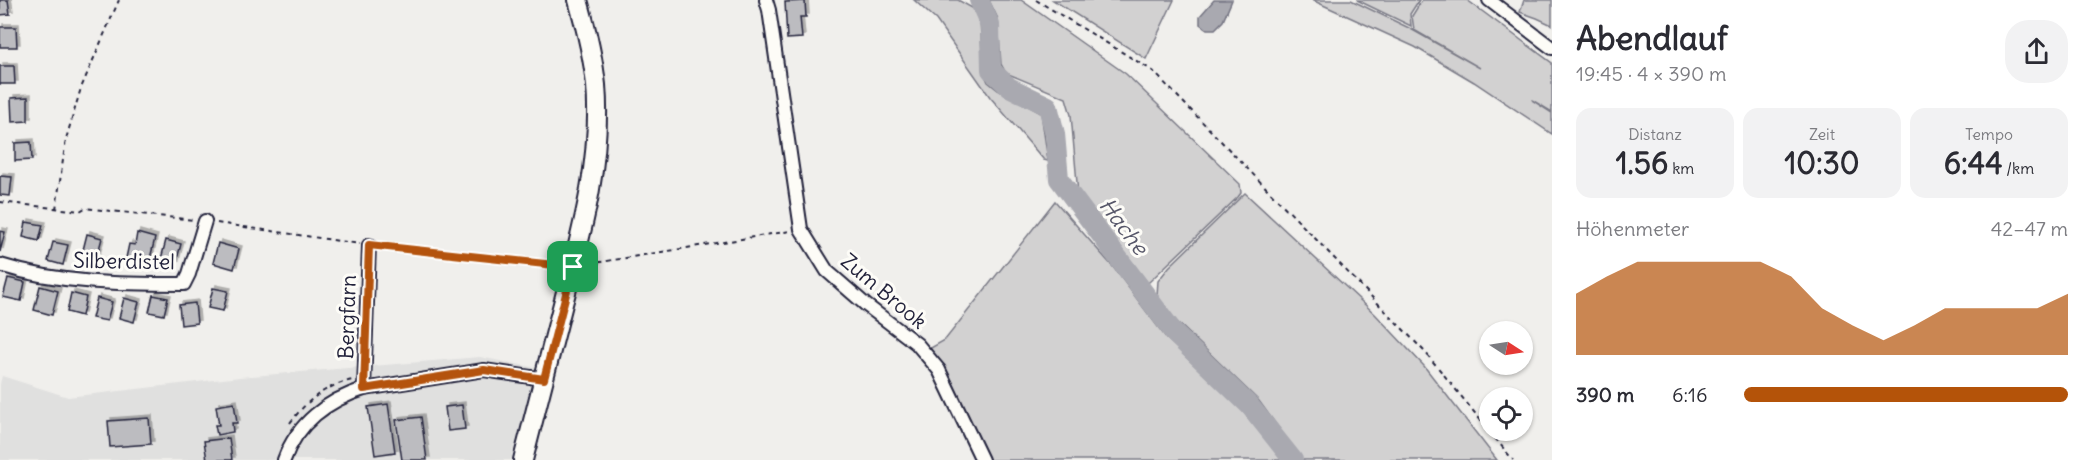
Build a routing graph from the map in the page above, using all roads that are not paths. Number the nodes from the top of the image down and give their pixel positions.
1 (578, 0) edge
2 (766, 0) edge
3 (1489, 0) edge
4 (1552, 48) edge
5 (205, 221) road end
6 (369, 245) road end
7 (0, 266) edge
8 (544, 379) junction
9 (364, 389) junction
10 (284, 460) edge
11 (523, 460) edge
12 (982, 460) edge

1 - 8 main road
2 - 12 street, Zum Brook
3 - 4 street
5 - 7 street, Silberdistel
6 - 9 street, Bergfarn
8 - 9 street
8 - 11 main road
9 - 10 street

